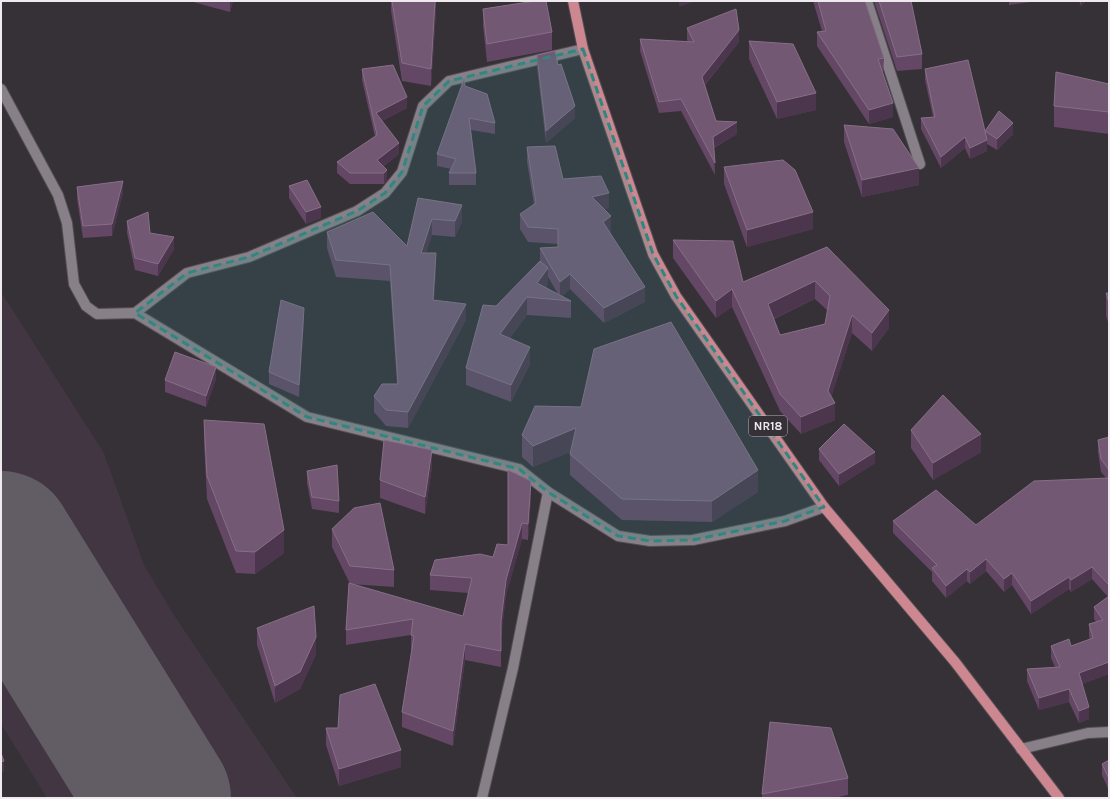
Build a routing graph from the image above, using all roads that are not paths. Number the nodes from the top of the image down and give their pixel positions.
1 (573, 1) edge
2 (867, 1) edge
3 (583, 49) junction
4 (1, 89) edge
5 (920, 164) dead end
6 (135, 313) junction
7 (548, 492) junction
8 (824, 507) junction
9 (1109, 732) edge
10 (1021, 749) junction
11 (482, 798) edge
12 (1060, 798) edge

1 - 3 main road, NR18
2 - 5 street
3 - 6 street
3 - 8 main road, NR18
4 - 6 street
6 - 7 street
7 - 8 street
7 - 11 street
8 - 10 main road, NR18
9 - 10 street
10 - 12 main road, NR18

